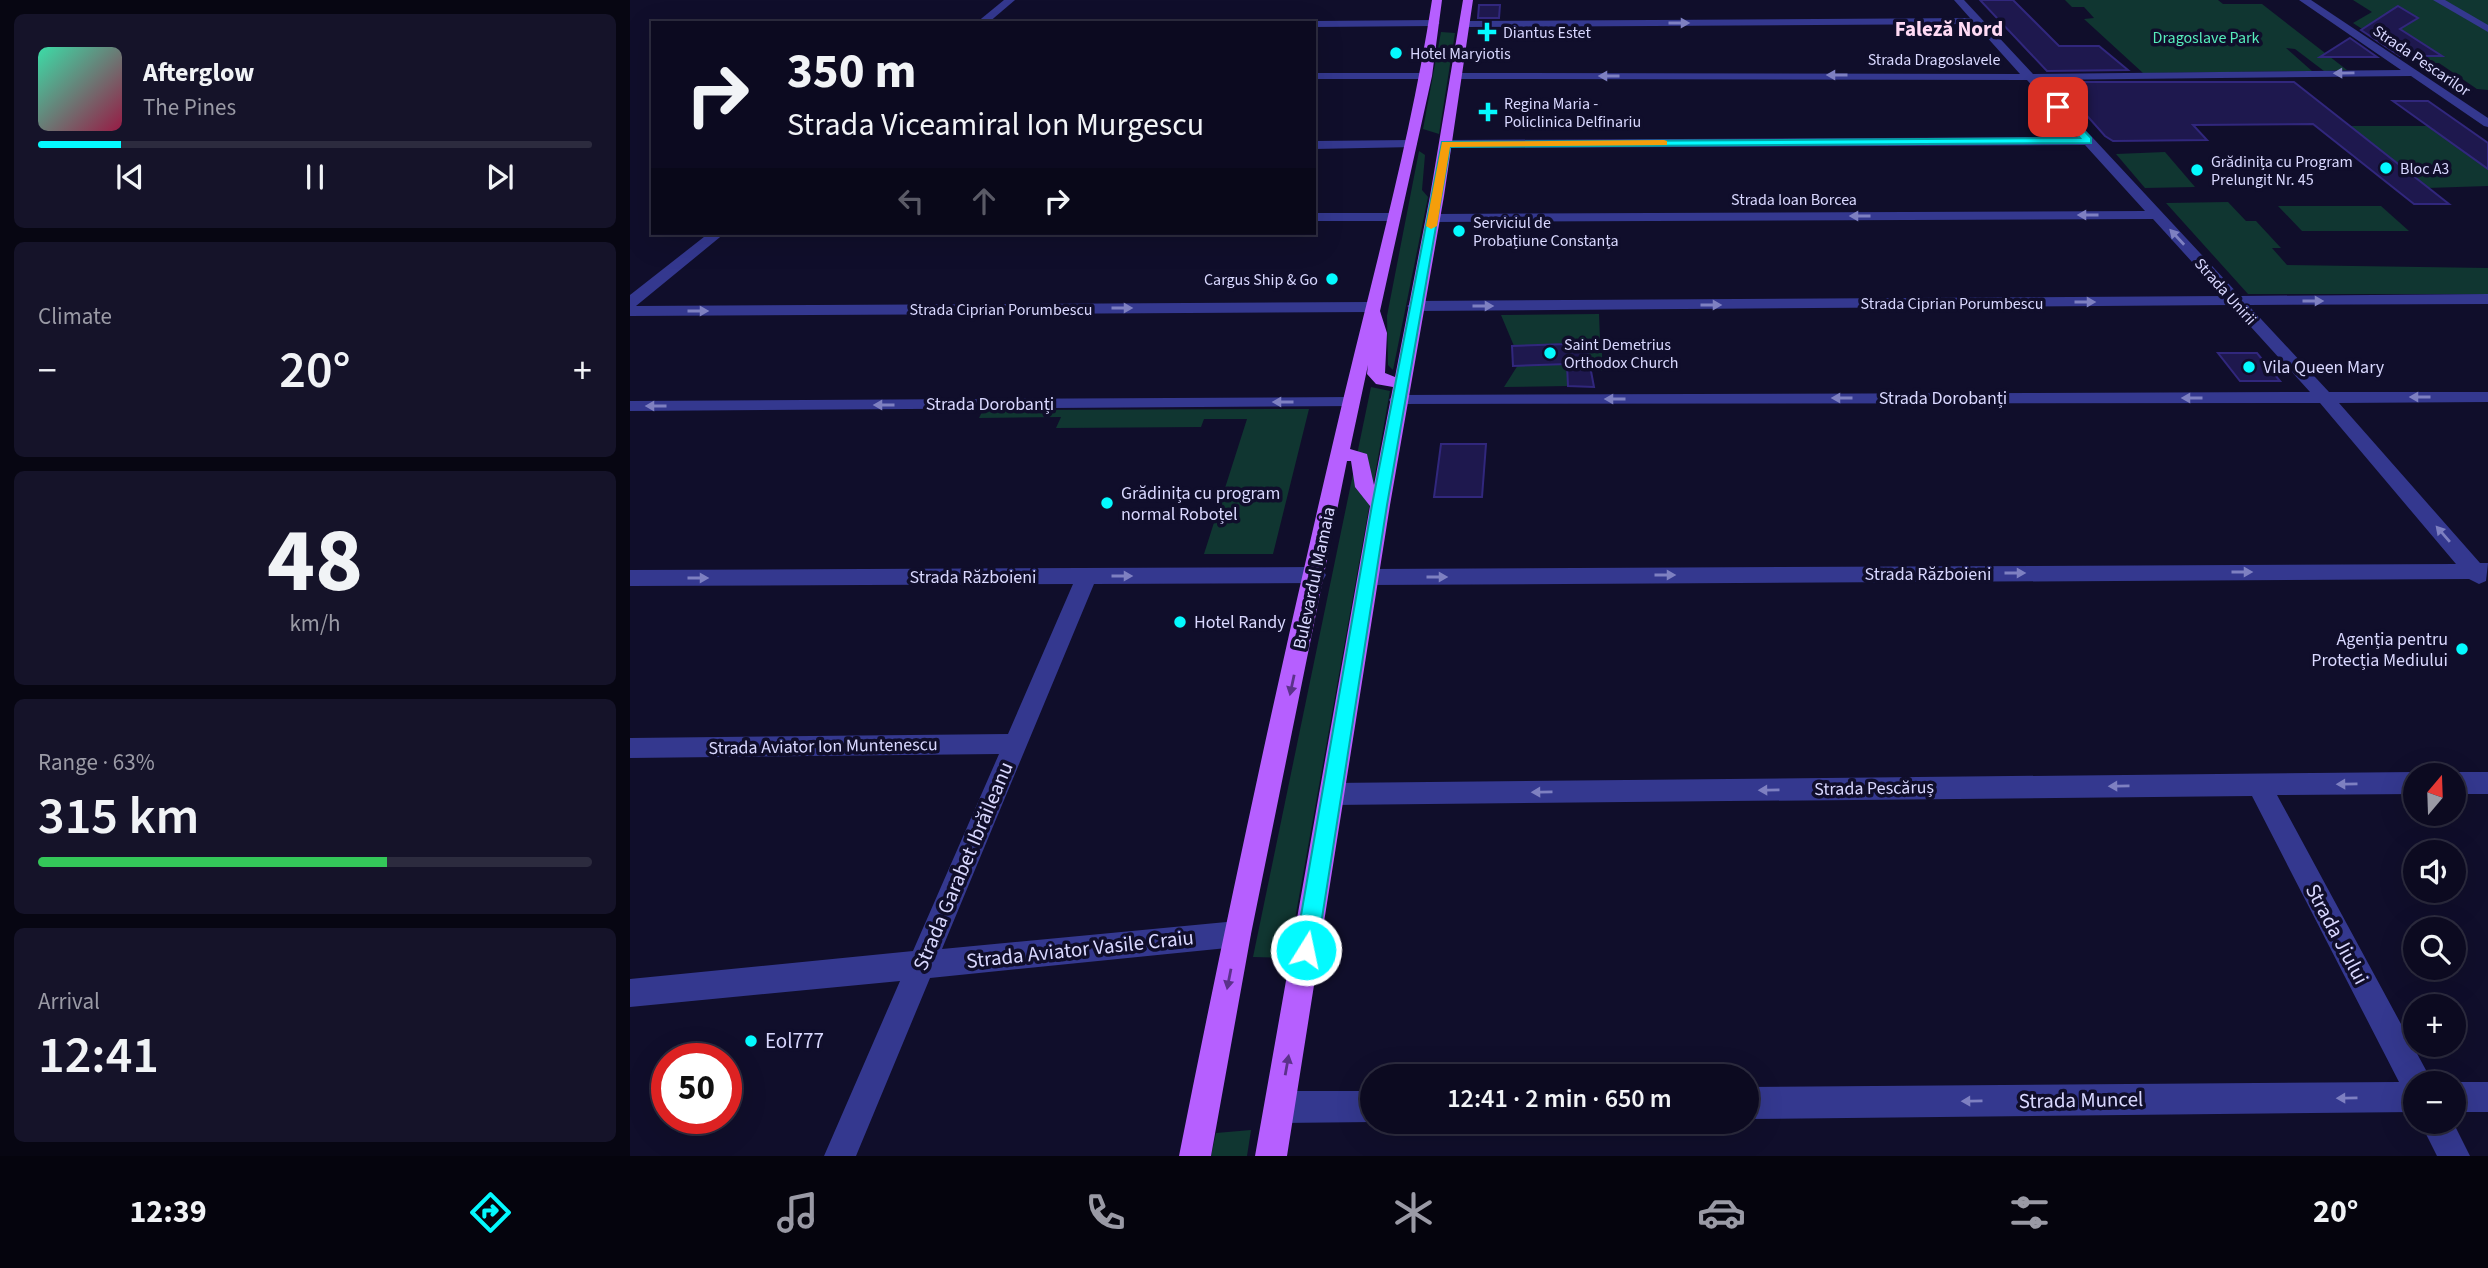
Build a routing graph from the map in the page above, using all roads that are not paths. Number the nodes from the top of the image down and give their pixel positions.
1 (1010, 0) edge
2 (1440, 0) edge
3 (1468, 0) edge
4 (1959, 0) edge
5 (2304, 0) edge
6 (2438, 0) edge
7 (984, 21) edge
8 (1979, 21) junction
9 (1316, 24) edge
10 (1452, 28) junction
11 (2488, 29) edge
12 (2413, 73) junction
13 (2027, 75) junction
14 (1316, 76) edge
15 (1426, 76) junction
16 (1456, 76) junction
17 (2488, 123) edge
18 (1412, 139) junction
19 (1436, 141) junction
20 (2088, 141) junction
21 (1316, 145) edge
22 (1435, 207) junction
23 (2156, 215) junction
24 (1393, 217) junction
25 (1316, 218) edge
26 (715, 235) edge
27 (2488, 299) edge
28 (2235, 301) junction
29 (630, 303) edge
30 (1415, 306) junction
31 (1371, 307) junction
32 (630, 311) edge
33 (1400, 391) junction
34 (2324, 397) junction
35 (2488, 397) edge
36 (1351, 402) junction
37 (630, 406) edge
38 (1340, 454) junction
39 (1380, 505) junction
40 (1316, 575) junction
41 (1087, 576) junction
42 (2483, 576) edge
43 (1369, 577) junction
44 (630, 578) edge
45 (1015, 744) junction
46 (630, 748) edge
47 (2403, 783) edge
48 (2466, 783) edge
49 (2488, 783) edge
50 (2259, 785) junction
51 (1332, 794) junction
52 (1237, 934) junction
53 (921, 965) junction
54 (630, 993) edge
55 (2410, 1071) edge
56 (2403, 1097) edge
57 (2466, 1097) edge
58 (2488, 1097) edge
59 (1759, 1103) edge
60 (1280, 1107) junction
61 (1360, 1107) edge
62 (2442, 1134) edge
63 (840, 1156) edge
64 (1195, 1156) edge
65 (1271, 1156) edge
66 (2454, 1156) edge

1 - 7 street
2 - 10 main road, Bulevardul Mamaia
3 - 10 main road, Bulevardul Mamaia
4 - 8 street, Strada Unirii
5 - 12 street, Strada Pescarilor
6 - 11 street
10 -> 8 street
8 - 13 street, Strada Unirii
9 - 10 street
10 - 15 main road, Bulevardul Mamaia
10 - 16 main road, Bulevardul Mamaia
12 -> 13 street, Strada Dragoslavele
12 - 17 street, Strada Pescarilor
13 -> 16 street, Strada Dragoslavele
13 - 20 street, Strada Unirii
14 - 15 street
15 - 18 main road, Bulevardul Mamaia
16 - 19 main road, Bulevardul Mamaia
18 - 19 main road
18 - 21 street
18 - 24 main road, Bulevardul Mamaia
19 - 20 street
19 - 22 main road, Bulevardul Mamaia
20 - 23 street, Strada Unirii
23 -> 22 street, Strada Ioan Borcea
22 - 30 main road
28 -> 23 street, Strada Unirii
24 - 25 street
24 - 31 main road, Bulevardul Mamaia
26 - 29 street
28 -> 27 street, Strada Ciprian Porumbescu
30 -> 28 street, Strada Ciprian Porumbescu
28 - 34 street, Strada Unirii
30 - 33 main road
32 -> 31 street, Strada Ciprian Porumbescu
31 - 33 main road
31 - 36 main road, Bulevardul Mamaia
34 -> 33 street, Strada Dorobanți
33 - 39 main road
35 -> 34 street, Strada Dorobanți
42 -> 34 street, Strada Unirii
36 -> 37 street, Strada Dorobanți
36 - 38 main road, Bulevardul Mamaia
38 - 39 main road
38 - 40 main road, Bulevardul Mamaia
39 - 43 main road
41 -> 40 street, Strada Războieni
40 -> 52 main road, Bulevardul Mamaia
44 -> 41 street, Strada Războieni
41 - 45 street, Strada Garabet Ibrăileanu
43 -> 42 street, Strada Războieni
43 - 51 main road
45 - 46 street, Strada Aviator Ion Muntenescu
45 - 53 street, Strada Garabet Ibrăileanu
47 -> 50 street, Strada Pescăruș
48 - 49 street
50 -> 51 street, Strada Pescăruș
50 - 55 street, Strada Jiului
60 -> 51 main road
52 - 53 street, Strada Aviator Vasile Craiu
52 -> 64 main road, Bulevardul Mamaia
53 - 54 street, Strada Aviator Vasile Craiu
53 - 63 street, Strada Garabet Ibrăileanu
56 -> 59 street, Strada Muncel
57 - 58 street
60 - 61 street
60 - 65 main road
62 - 66 street

